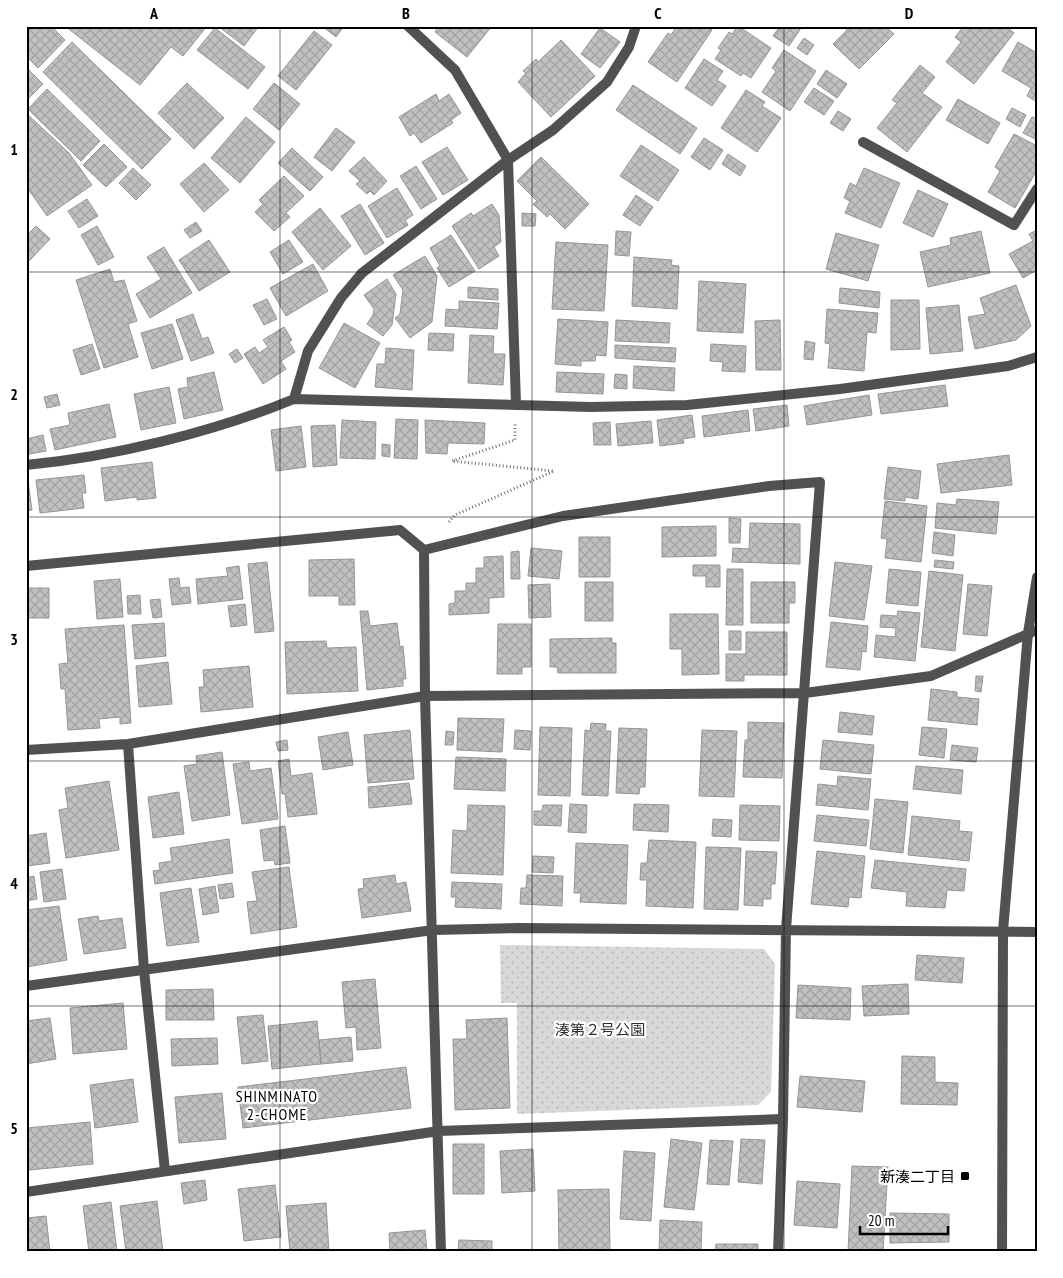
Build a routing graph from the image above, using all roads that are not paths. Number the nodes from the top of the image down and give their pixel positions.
1 (408, 26) edge
2 (636, 26) edge
3 (863, 142) dead end
4 (508, 160) junction
5 (1037, 189) edge
6 (1037, 357) edge
7 (294, 399) junction
8 (516, 404) junction
9 (26, 465) edge
10 (424, 550) junction
11 (26, 566) edge
12 (1037, 577) edge
13 (1032, 632) edge
14 (806, 693) junction
15 (425, 696) junction
16 (128, 744) junction
17 (26, 750) edge
18 (786, 929) junction
19 (433, 930) junction
20 (1003, 931) junction
21 (1037, 932) edge
22 (144, 970) junction
23 (26, 986) edge
24 (784, 1118) junction
25 (439, 1131) junction
26 (165, 1171) junction
27 (26, 1192) edge
28 (441, 1252) edge
29 (778, 1252) edge
30 (1002, 1252) edge

1 - 4 street
2 - 4 street
3 - 5 street
4 - 7 street
4 - 8 street
6 - 8 street
7 - 8 street
7 - 9 street
10 - 11 street
10 - 14 street
10 - 15 street
12 - 13 street
13 - 14 street
13 - 20 street
14 - 15 street
14 - 18 street
15 - 16 street
15 - 19 street
16 - 17 street
16 - 22 street
18 - 19 street
18 - 20 street
18 - 24 street
19 - 22 street
19 - 25 street
20 - 21 street
20 - 30 street
22 - 23 street
22 - 26 street
24 - 25 street
24 - 29 street
25 - 26 street
25 - 28 street
26 - 27 street

